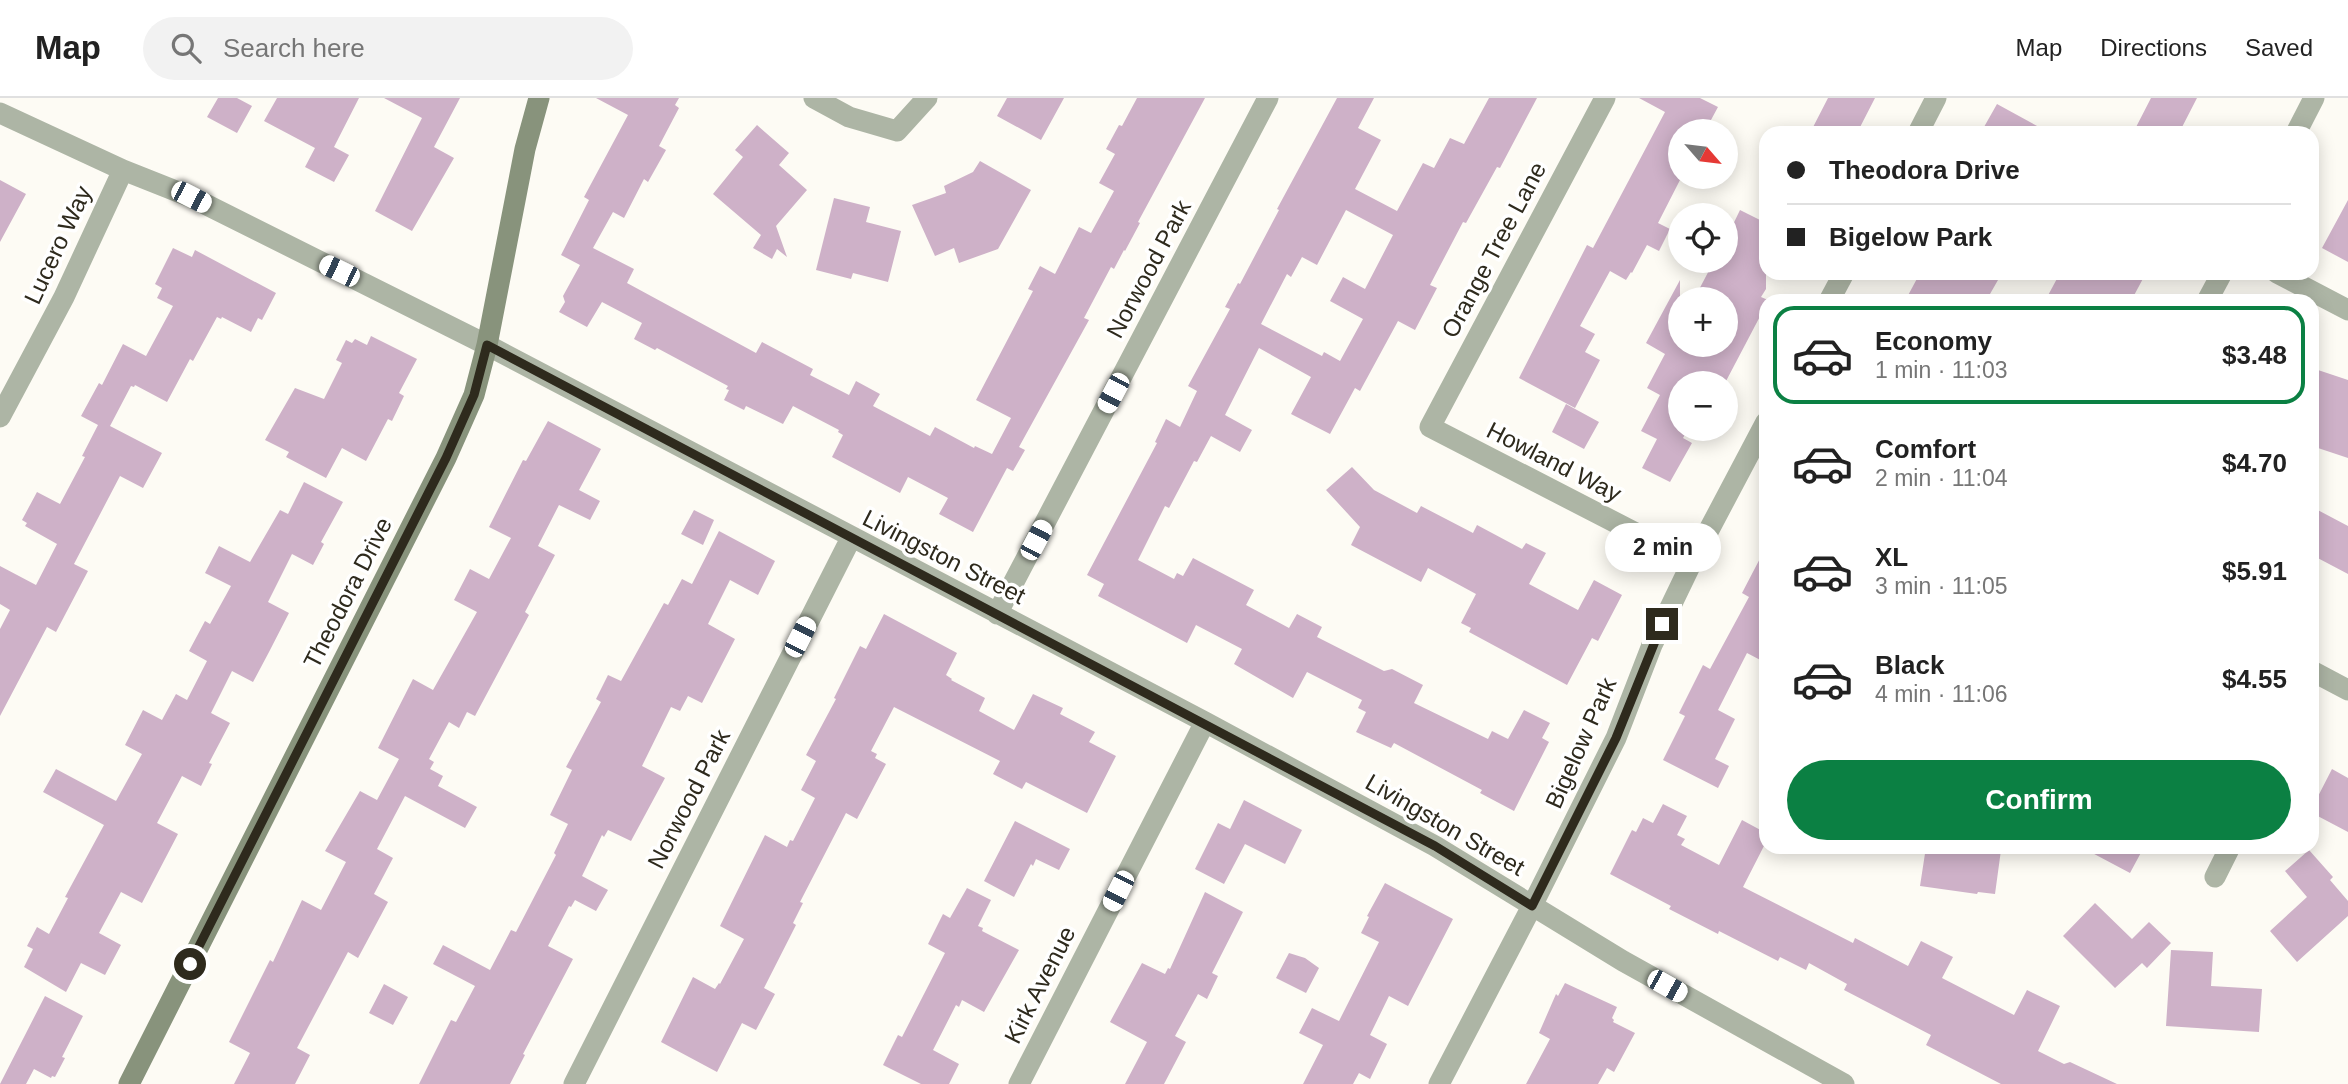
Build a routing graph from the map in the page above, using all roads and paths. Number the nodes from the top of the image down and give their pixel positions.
1 (539, 98) edge
2 (814, 98) edge
3 (927, 98) edge
4 (1268, 98) edge
5 (1605, 98) edge
6 (1936, 98) edge
7 (2314, 98) edge
8 (0, 113) edge
9 (1922, 126) edge
10 (2300, 126) edge
11 (122, 170) junction
12 (2290, 280) edge
13 (2317, 294) edge
14 (2319, 295) edge
15 (2348, 310) edge
16 (487, 345) junction
17 (0, 417) edge
18 (1430, 427) joint
19 (1759, 435) edge
20 (851, 538) junction
21 (1692, 562) junction
22 (997, 614) junction
23 (2319, 681) edge
24 (2348, 690) edge
25 (1205, 722) junction
26 (2226, 854) edge
27 (2215, 877) dead end
28 (1532, 906) junction
29 (129, 1084) edge
30 (573, 1084) edge
31 (1019, 1084) edge
32 (1439, 1084) edge
33 (1844, 1084) edge

1 - 16 street, Theodora Drive
2 - 3 street
4 - 22 street, Norwood Park
5 - 18 street, Orange Tree Lane
6 - 9 street
7 - 10 street
8 - 11 street, Livingston Street
11 - 16 street, Livingston Street
11 - 17 street, Lucero Way
12 - 13 street
14 - 15 street
16 - 20 street, Livingston Street
16 - 29 street, Theodora Drive
18 - 21 street, Howland Way
19 - 21 street, Bigelow Park
20 - 22 street, Livingston Street
20 - 30 street, Norwood Park
21 - 28 street, Bigelow Park
22 - 25 street, Livingston Street
23 - 24 street
25 - 28 street, Livingston Street
25 - 31 street, Kirk Avenue
26 - 27 street
28 - 32 street, Bigelow Park
28 - 33 street, Livingston Street

